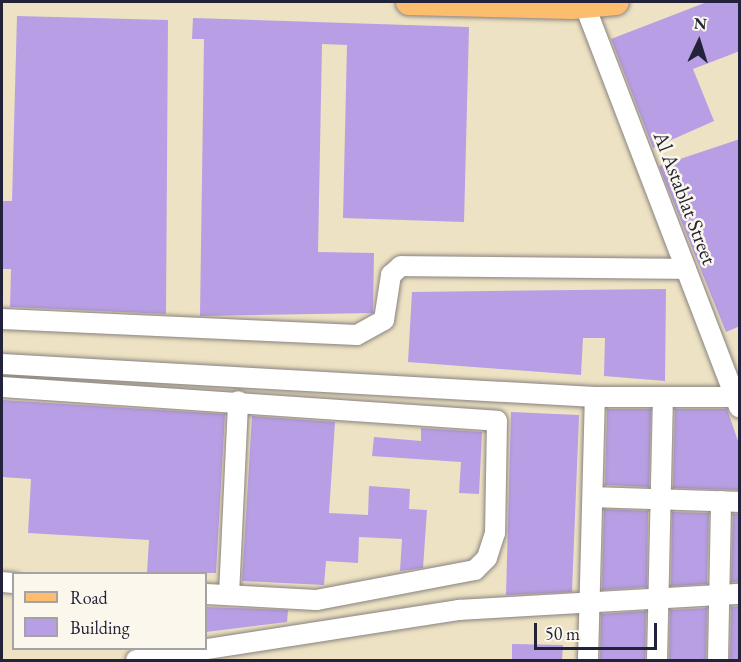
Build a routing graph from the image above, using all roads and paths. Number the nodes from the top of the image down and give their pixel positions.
1 (409, 2) edge
2 (599, 3) edge
3 (686, 269) junction
4 (2, 319) edge
5 (2, 364) edge
6 (2, 387) edge
7 (595, 397) junction
8 (663, 397) junction
9 (238, 401) junction
10 (737, 402) edge
11 (592, 497) junction
12 (660, 499) junction
13 (730, 501) edge
14 (207, 594) edge
15 (740, 594) edge
16 (229, 595) junction
17 (719, 596) junction
18 (658, 600) junction
19 (590, 604) junction
20 (207, 649) edge
21 (201, 650) edge
22 (136, 660) edge
23 (588, 660) edge
24 (657, 660) edge
25 (718, 660) edge

1 - 2 main road
2 - 3 street, Al Astablat Street
3 - 4 street
3 - 10 street, Al Astablat Street
5 - 7 street
6 - 9 street
7 - 8 street
7 - 11 street
8 - 10 street
8 - 12 street
9 - 16 street
9 - 16 street
11 - 12 street
11 - 19 street
12 - 13 street
12 - 18 street
13 - 17 street
14 - 16 street
15 - 17 street
17 - 18 street
17 - 25 street
18 - 19 street
18 - 24 street
19 - 20 street
19 - 23 street
21 - 22 street

